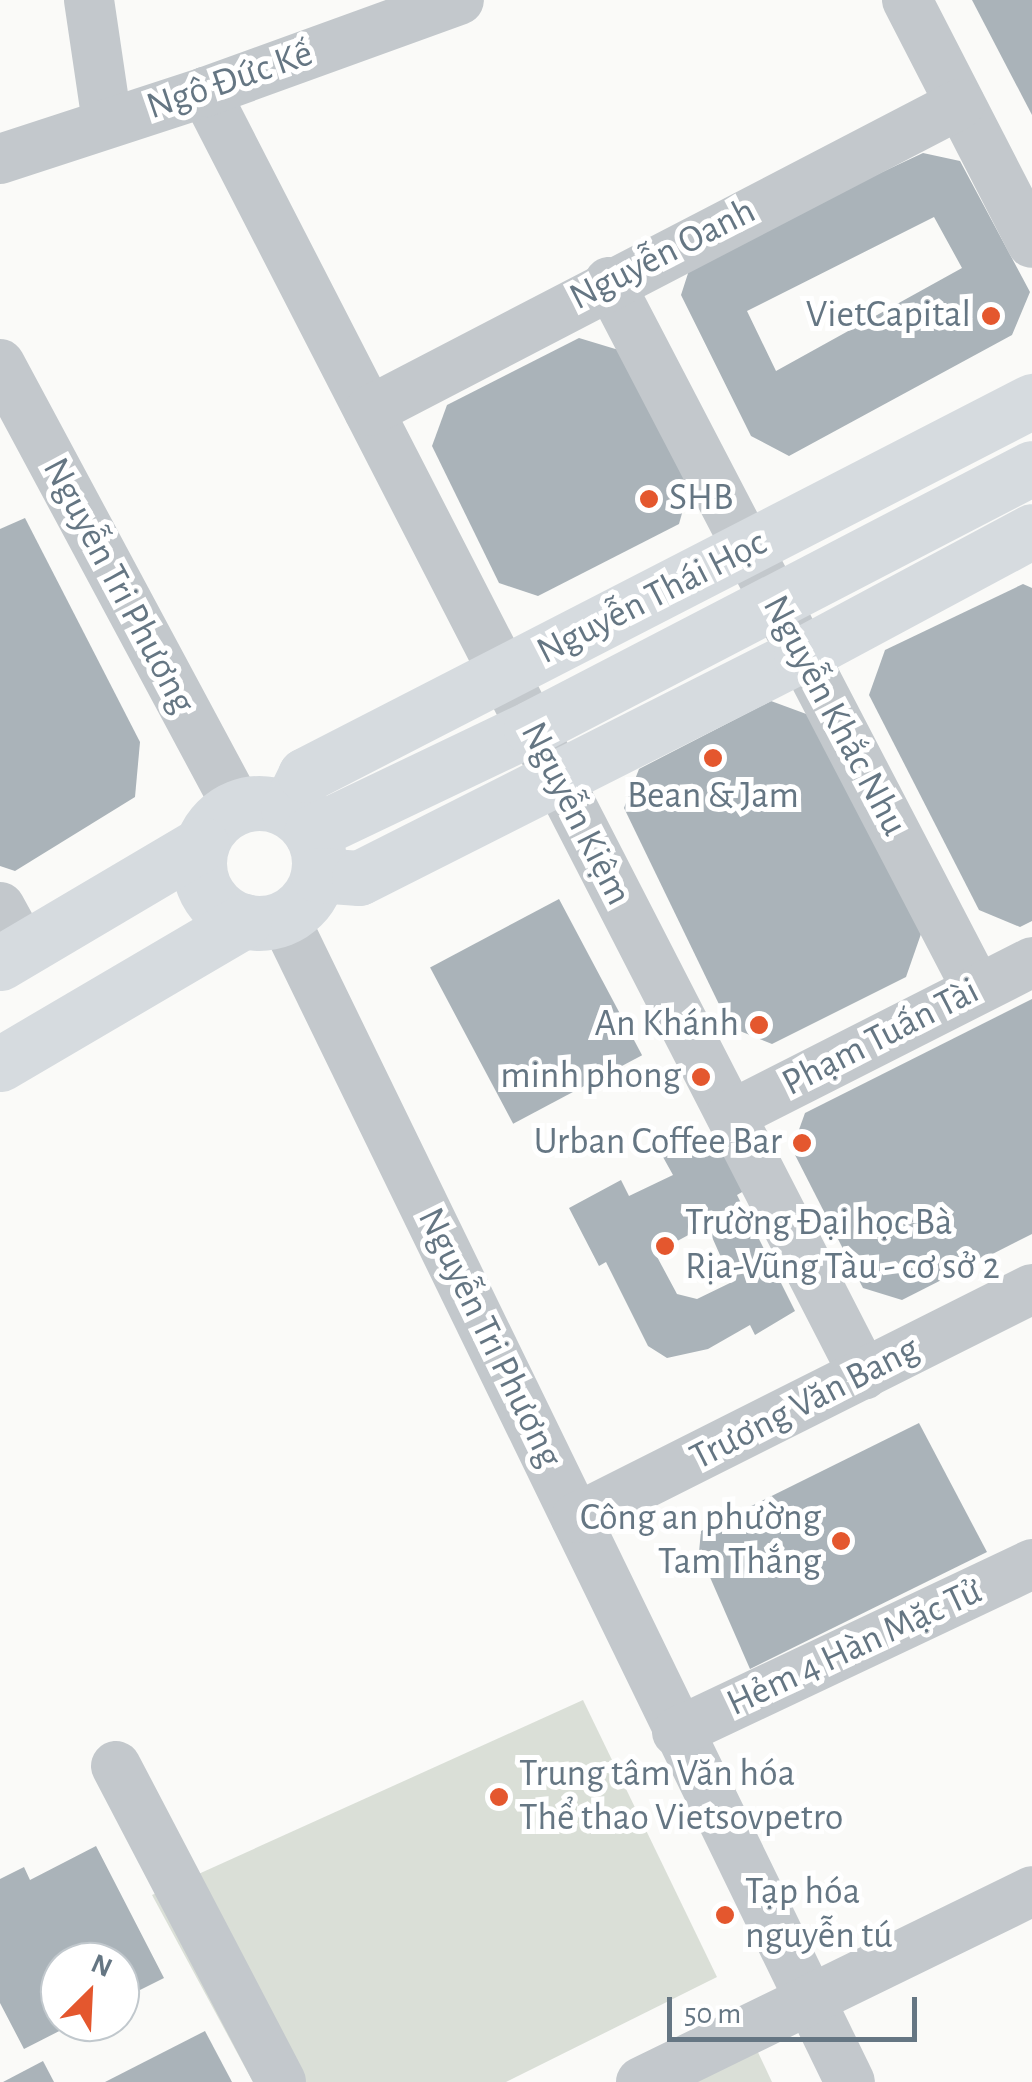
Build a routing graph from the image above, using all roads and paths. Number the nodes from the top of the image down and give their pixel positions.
1 (89, 0) edge
2 (459, 0) edge
3 (906, 0) edge
4 (206, 92) junction
5 (960, 104) junction
6 (107, 122) junction
7 (0, 159) edge
8 (1032, 243) edge
9 (610, 282) junction
10 (0, 364) edge
11 (1014, 410) edge
12 (369, 411) junction
13 (17, 440) edge
14 (1029, 476) edge
15 (1032, 531) edge
16 (748, 550) junction
17 (774, 602) junction
18 (801, 655) junction
19 (502, 674) junction
20 (531, 728) junction
21 (556, 776) junction
22 (271, 834) junction
23 (264, 919) junction
24 (8, 940) edge
25 (1032, 962) edge
26 (977, 988) junction
27 (0, 1064) edge
28 (731, 1115) junction
29 (1032, 1289) edge
30 (864, 1375) junction
31 (576, 1518) junction
32 (1032, 1564) edge
33 (678, 1732) junction
34 (116, 1766) dead end
35 (1032, 1892) edge
36 (809, 1999) junction
37 (281, 2082) edge
38 (641, 2082) edge
39 (850, 2082) edge

1 - 6 street
2 - 4 street, Ngô Đức Kế
3 - 5 street
4 - 6 street, Ngô Đức Kế
4 - 12 street, Nguyễn Kiệm
5 - 8 street
5 - 9 street, Nguyễn Oanh
6 - 7 street, Ngô Đức Kế
9 - 12 street, Nguyễn Oanh
9 - 16 street, Nguyễn Khắc Nhu
10 - 13 street, Nguyễn Tri Phương
11 - 14 street
11 - 16 main road, Nguyễn Thái Học
12 - 19 street, Nguyễn Kiệm
13 - 22 street, Nguyễn Tri Phương
14 - 17 main road, Nguyễn Thái Học
15 - 18 main road, Nguyễn Thái Học
16 - 17 street, Nguyễn Khắc Nhu
16 - 19 main road, Nguyễn Thái Học
17 - 18 street, Nguyễn Khắc Nhu
17 - 20 main road, Nguyễn Thái Học
18 - 21 main road, Nguyễn Thái Học
18 - 26 street, Nguyễn Khắc Nhu
19 - 20 street, Nguyễn Kiệm
19 - 22 main road, Nguyễn Thái Học
20 - 21 street, Nguyễn Kiệm
20 - 22 main road, Nguyễn Thái Học
21 - 22 main road, Nguyễn Thái Học
21 - 28 street, Nguyễn Kiệm
22 - 23 main road
22 - 23 main road
22 - 24 main road, Nguyễn Thái Học
23 - 27 main road
23 - 31 street, Nguyễn Tri Phương
25 - 26 street, Phạm Tuấn Tài
26 - 28 street, Phạm Tuấn Tài
28 - 30 street, Nguyễn Kiệm
29 - 30 street, Trương Văn Bang
30 - 31 street, Trương Văn Bang
31 - 33 street, Nguyễn Tri Phương
32 - 33 street, Hẻm 4 Hàn Mặc Tử
33 - 36 street, Nguyễn Tri Phương
34 - 37 street
35 - 36 street
36 - 38 street
36 - 39 street, Nguyễn Tri Phương

